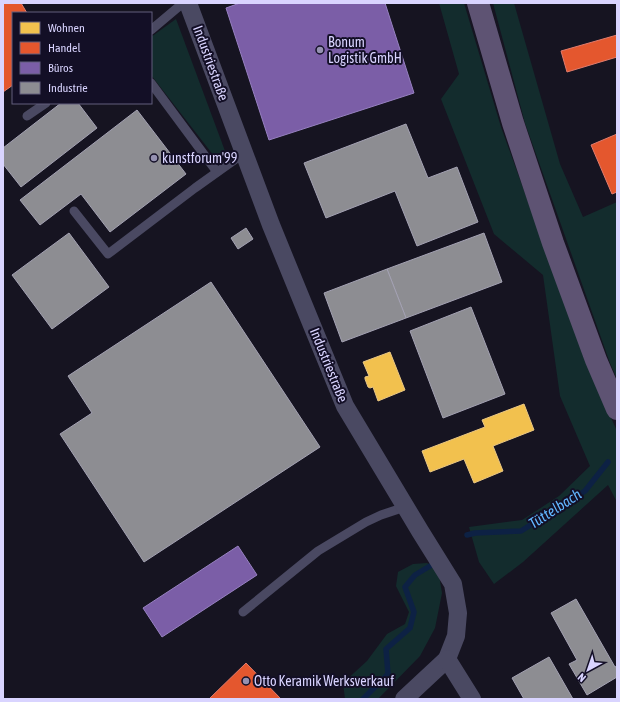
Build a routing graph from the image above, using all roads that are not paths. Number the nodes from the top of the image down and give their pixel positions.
1 (182, 3) edge
2 (188, 3) edge
3 (478, 3) edge
4 (152, 29) edge
5 (152, 84) edge
6 (45, 104) edge
7 (27, 116) dead end
8 (244, 153) junction
9 (217, 172) junction
10 (74, 211) dead end
11 (617, 409) edge
12 (405, 507) junction
13 (243, 612) dead end
14 (447, 659) junction
15 (404, 699) edge
16 (472, 699) edge

1 - 4 lane
2 - 8 street, Industriestraße
3 - 11 main road
5 - 9 lane
6 - 7 lane
8 - 9 lane
8 - 12 street, Industriestraße
9 - 10 lane
12 - 13 lane
12 - 14 street, Industriestraße
14 - 15 street, Industriestraße
14 - 16 street

